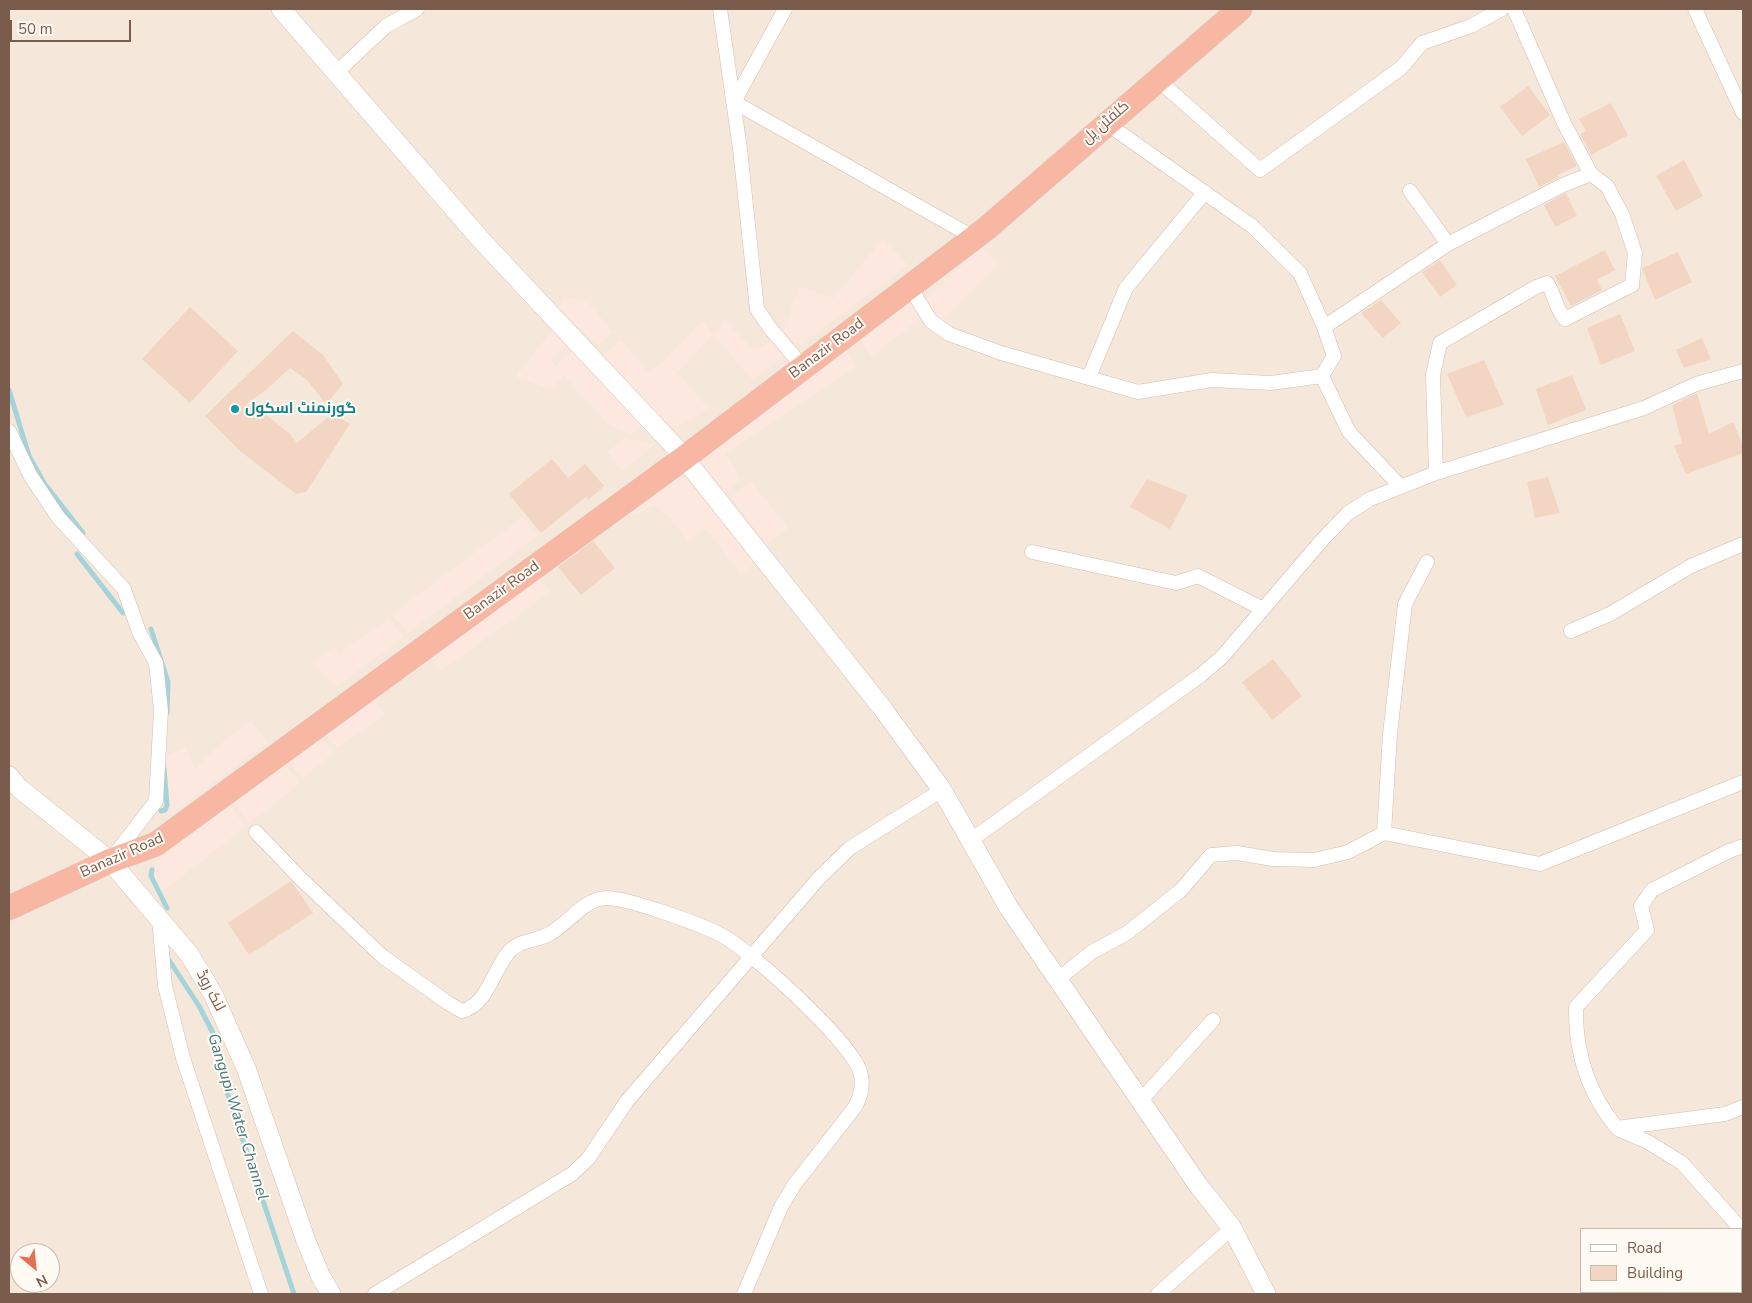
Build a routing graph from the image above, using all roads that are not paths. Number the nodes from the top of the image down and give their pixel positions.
1 (280, 9) edge
2 (417, 9) edge
3 (720, 9) edge
4 (785, 9) edge
5 (1240, 9) edge
6 (1502, 9) edge
7 (1514, 9) edge
8 (1695, 9) edge
9 (336, 73) junction
10 (1157, 79) junction
11 (734, 102) junction
12 (1743, 113) edge
13 (1106, 123) junction
14 (1591, 174) junction
15 (1206, 192) junction
16 (1410, 192) dead end
17 (973, 237) junction
18 (1448, 244) junction
19 (909, 286) junction
20 (1324, 327) junction
21 (803, 367) junction
22 (1743, 371) edge
23 (1322, 376) junction
24 (1089, 377) junction
25 (9, 431) edge
26 (684, 458) junction
27 (1436, 473) junction
28 (1401, 487) junction
29 (1743, 544) edge
30 (1032, 552) dead end
31 (1427, 562) dead end
32 (1263, 609) junction
33 (1571, 631) dead end
34 (9, 776) edge
35 (1743, 782) edge
36 (942, 790) junction
37 (256, 832) dead end
38 (1384, 833) junction
39 (971, 840) junction
40 (1743, 846) edge
41 (110, 861) junction
42 (9, 908) edge
43 (159, 918) junction
44 (751, 956) junction
45 (1058, 978) junction
46 (1213, 1020) dead end
47 (1142, 1099) junction
48 (1743, 1107) edge
49 (1617, 1128) junction
50 (1232, 1228) junction
51 (1740, 1228) edge
52 (261, 1294) edge
53 (331, 1294) edge
54 (375, 1294) edge
55 (744, 1294) edge
56 (1158, 1294) edge
57 (1266, 1294) edge

1 - 9 street
2 - 9 street
3 - 11 street
4 - 11 street
5 - 10 highway, کلفٹن پل
6 - 10 street
7 - 14 street
8 - 12 street
9 - 26 street
10 - 13 highway, کلفٹن پل
11 - 17 street
11 - 21 street
13 - 15 street
13 - 17 highway, کلفٹن پل
14 - 18 street
14 - 27 street
15 - 20 street
15 - 24 street
16 - 18 street
17 - 19 highway, Banazir Road
18 - 20 street
19 - 21 highway, Banazir Road
19 - 24 street
20 - 23 street
21 - 26 highway, Banazir Road
22 - 27 street
23 - 24 street
23 - 28 street
25 - 41 street
26 - 36 street
26 - 41 highway, Banazir Road
27 - 28 street
28 - 32 street
29 - 33 street
30 - 32 street
31 - 38 street
32 - 39 street
34 - 41 street, لنک روڈ
35 - 38 street
36 - 39 street
36 - 44 street
37 - 44 street
38 - 45 street
39 - 45 street
40 - 49 street
41 - 42 highway, Banazir Road
41 - 43 street, لنک روڈ
43 - 52 street
43 - 53 street, لنک روڈ
44 - 54 street
44 - 55 street
45 - 47 street
46 - 47 street
47 - 50 street
48 - 49 street
49 - 51 street
50 - 56 street
50 - 57 street

